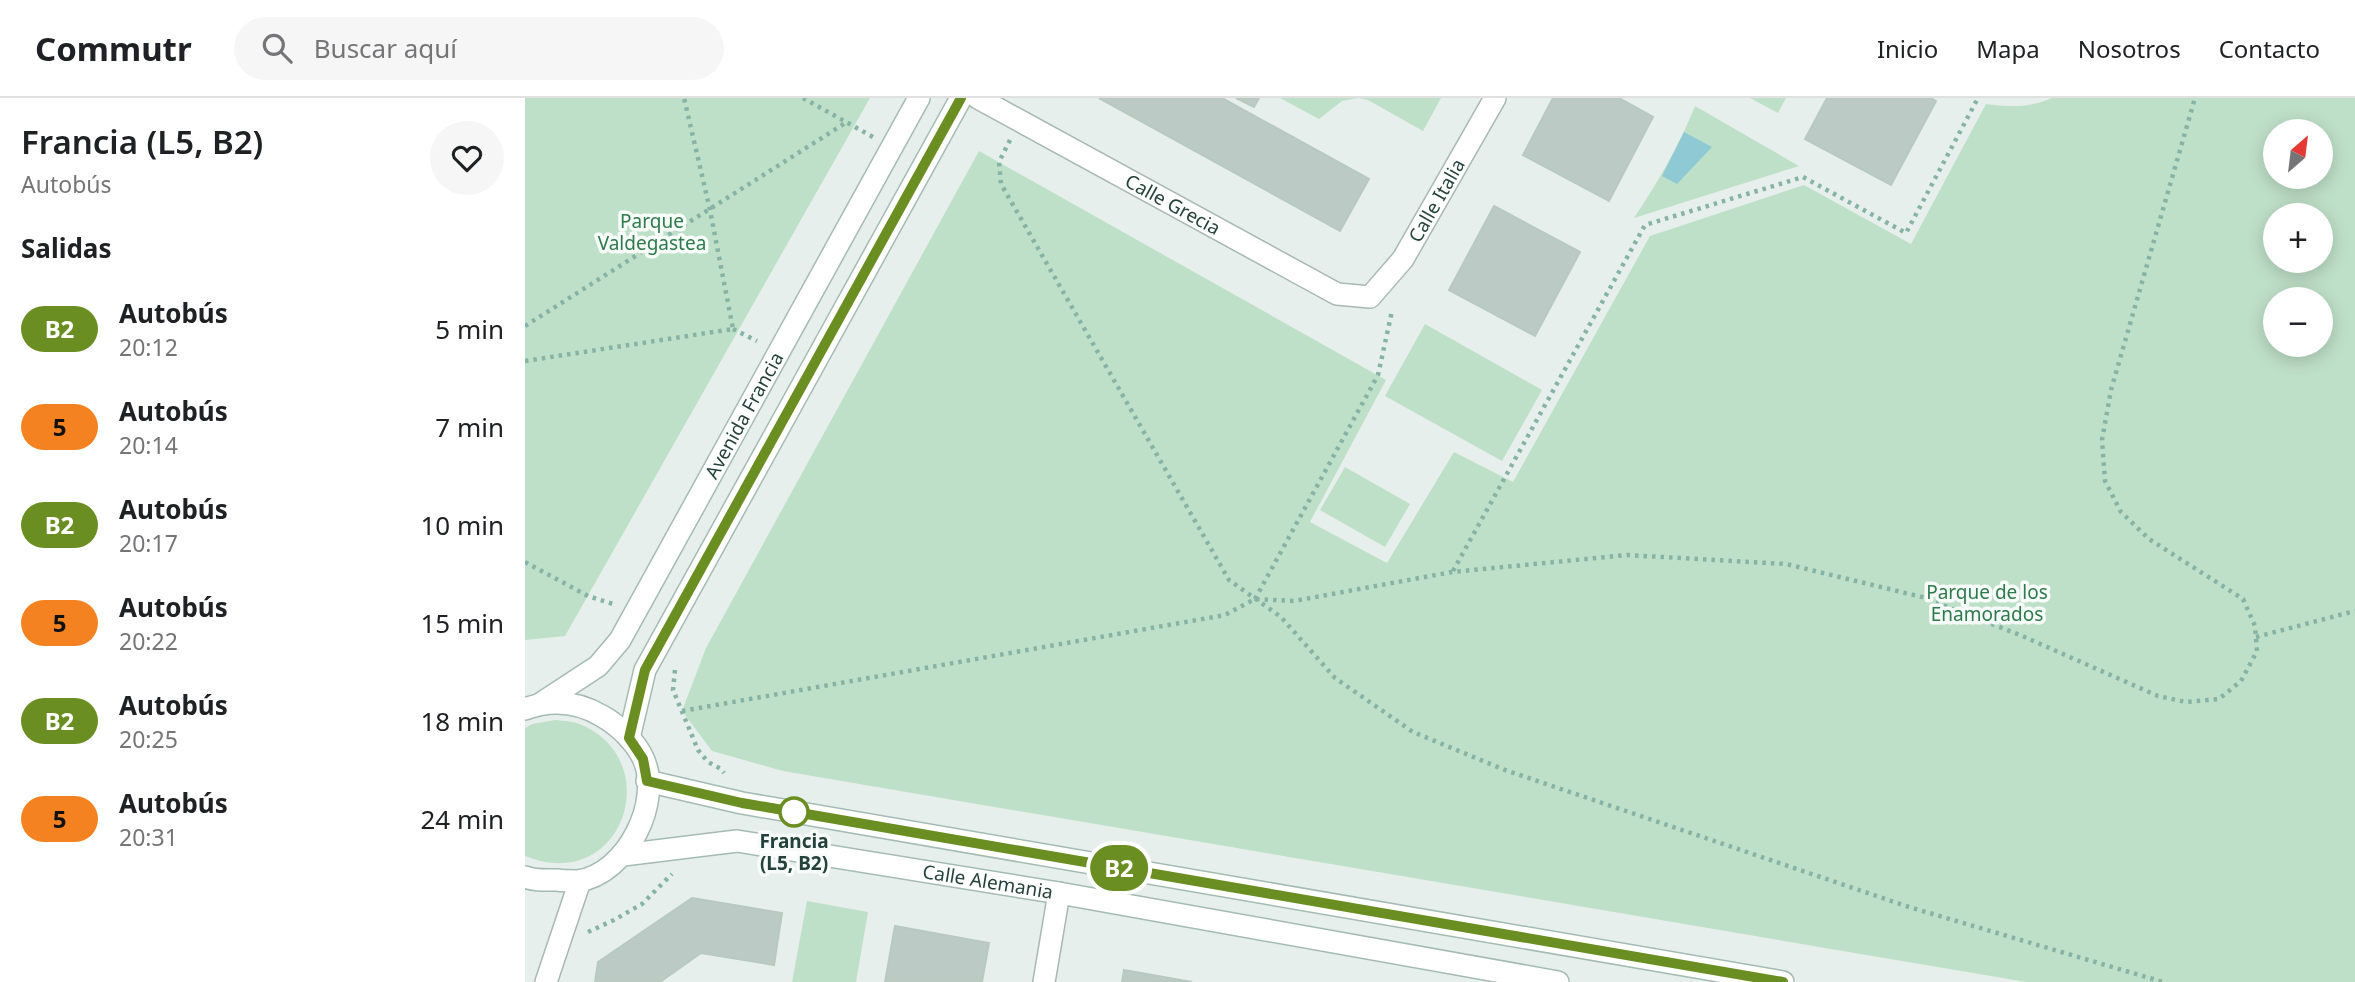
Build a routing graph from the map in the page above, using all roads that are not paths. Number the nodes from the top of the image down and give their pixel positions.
1 (919, 98) edge
2 (961, 98) edge
3 (978, 98) edge
4 (1495, 98) edge
5 (1370, 297) joint
6 (532, 706) edge
7 (629, 738) junction
8 (647, 781) junction
9 (623, 855) junction
10 (525, 877) edge
11 (580, 881) junction
12 (1059, 892) junction
13 (546, 982) edge
14 (1044, 982) edge
15 (1558, 982) edge
16 (1783, 982) edge

1 - 6 main road, Avenida Francia
2 - 7 main road, Avenida Francia
3 - 5 main road, Calle Grecia
4 - 5 main road, Calle Italia
6 - 7 main road
7 - 8 main road
8 - 9 main road
8 - 16 main road, Calle Alemania
9 - 11 main road
9 - 12 main road, Calle Alemania
10 - 11 main road
11 - 13 main road
12 - 14 main road
12 - 15 main road, Calle Alemania

